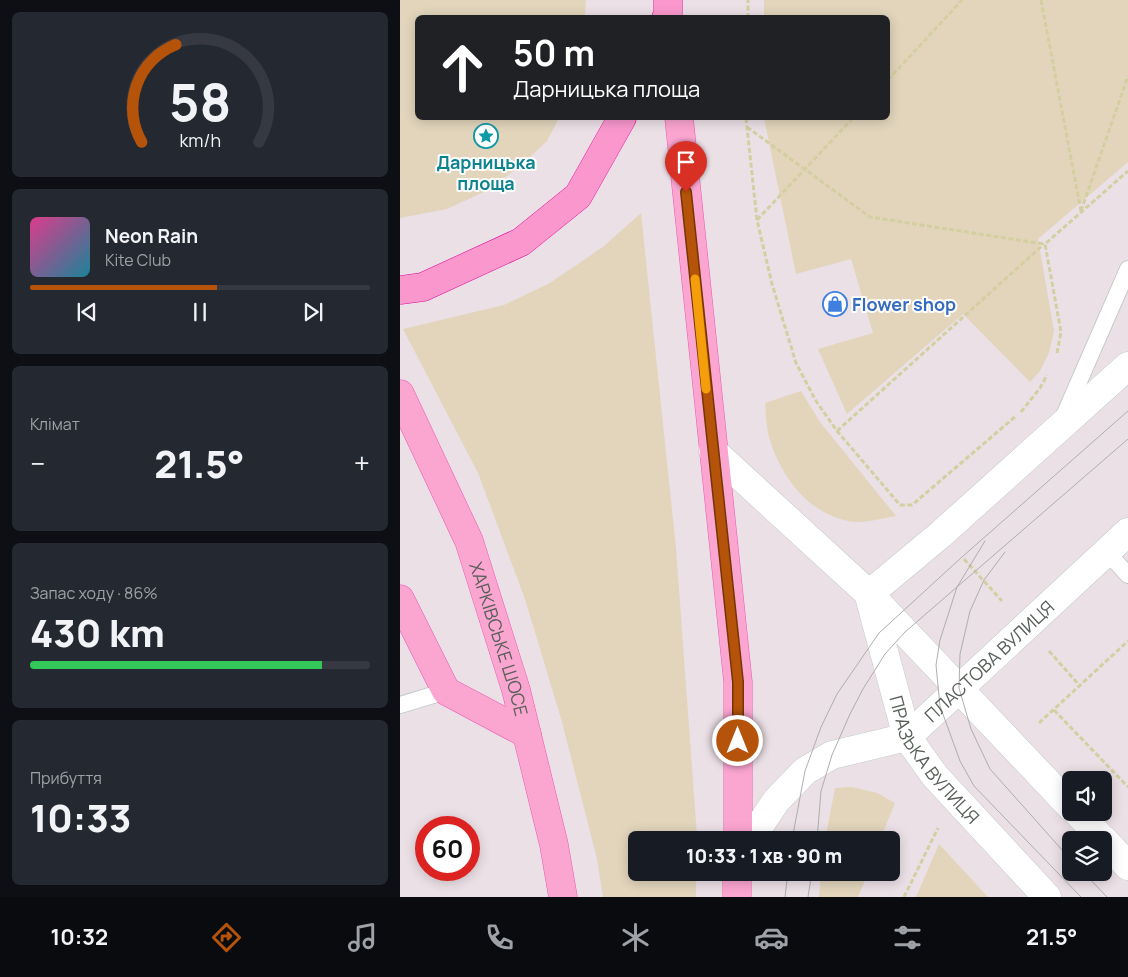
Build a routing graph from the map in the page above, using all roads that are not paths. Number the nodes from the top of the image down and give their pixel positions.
1 (621, 120) edge
2 (679, 120) edge
3 (1128, 269) edge
4 (400, 290) edge
5 (1128, 366) edge
6 (400, 394) edge
7 (1058, 429) junction
8 (712, 451) junction
9 (1128, 532) edge
10 (1107, 552) junction
11 (1128, 576) edge
12 (869, 594) junction
13 (400, 599) edge
14 (959, 688) junction
15 (446, 691) junction
16 (400, 705) edge
17 (527, 734) junction
18 (907, 737) junction
19 (1062, 797) edge
20 (1086, 821) edge
21 (738, 831) edge
22 (756, 831) edge
23 (1095, 831) edge
24 (1112, 849) edge
25 (1128, 866) edge
26 (737, 881) edge
27 (563, 897) edge
28 (737, 897) edge
29 (1047, 897) edge

1 - 4 highway
2 - 8 main road
3 - 7 lane
5 - 7 street
6 - 17 main road, ХАРКІВСЬКЕ ШОСЕ
7 - 12 street
8 - 12 street
8 - 21 main road
9 - 10 street, ПЛАСТОВА ВУЛИЦЯ
10 - 11 lane
10 - 14 street, ПЛАСТОВА ВУЛИЦЯ
12 - 14 street
12 - 18 street, ПРАЗЬКА ВУЛИЦЯ
13 - 15 main road
14 - 18 street, ПЛАСТОВА ВУЛИЦЯ
14 - 19 street
15 - 16 lane
15 - 17 main road
17 - 27 main road, ХАРКІВСЬКЕ ШОСЕ
18 - 22 street, ПЛАСТОВА ВУЛИЦЯ
18 - 29 street, ПРАЗЬКА ВУЛИЦЯ
20 - 23 street
24 - 25 street
26 - 28 main road

